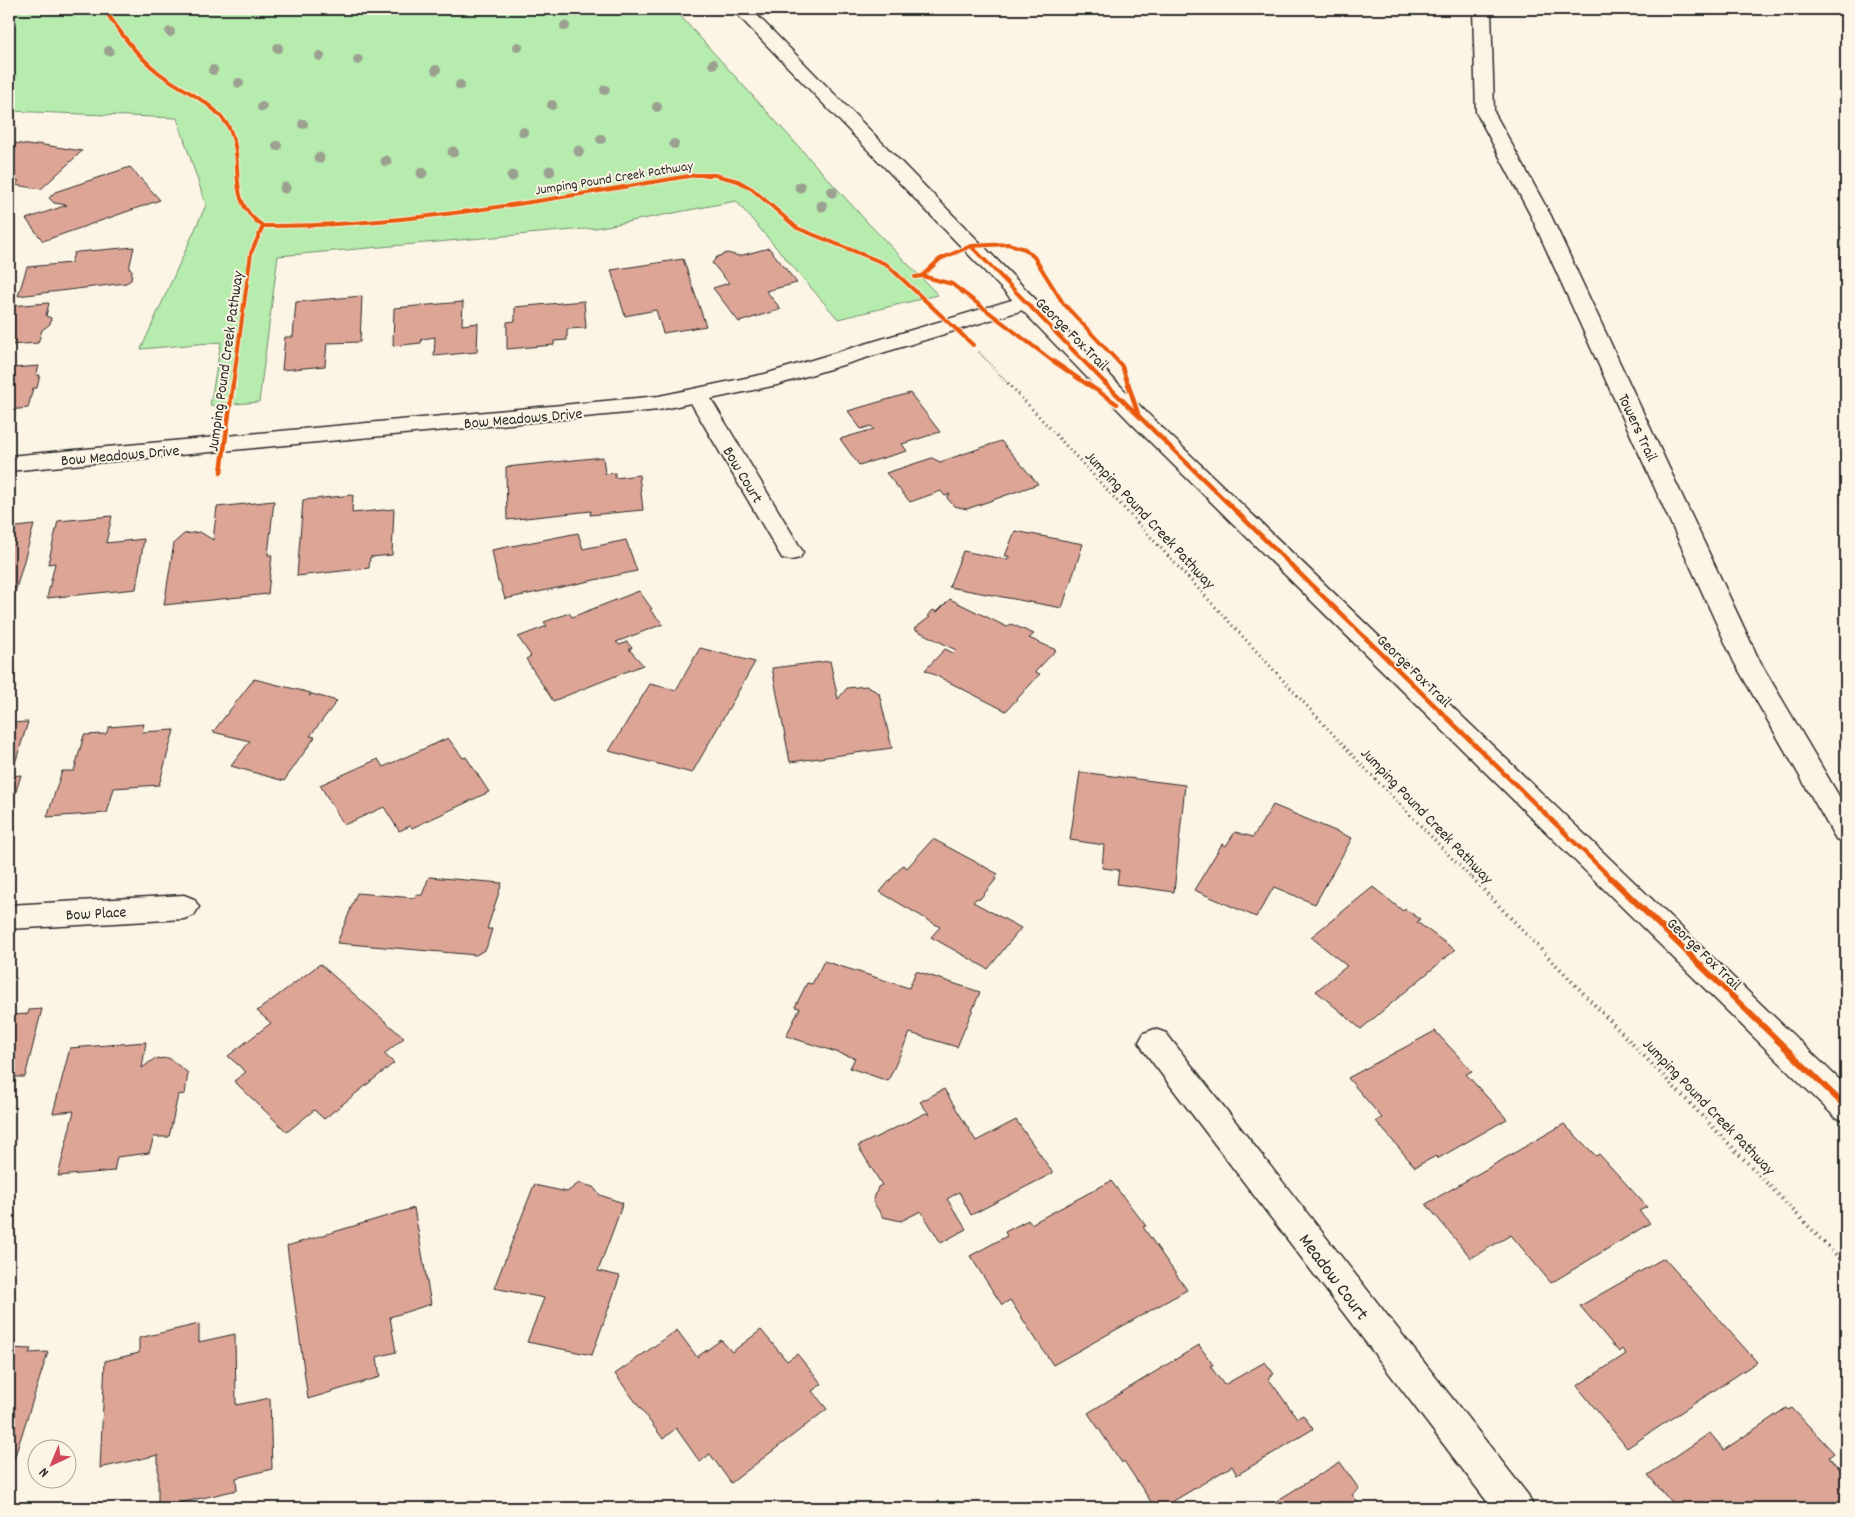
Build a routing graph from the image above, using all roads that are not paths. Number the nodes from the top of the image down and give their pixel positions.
1 (741, 9) edge
2 (1482, 9) edge
3 (1025, 302) junction
4 (698, 396) junction
5 (9, 464) edge
6 (791, 552) dead end
7 (1846, 831) edge
8 (184, 907) dead end
9 (9, 917) edge
10 (1155, 1042) dead end
11 (1846, 1107) edge
12 (1515, 1508) edge

1 - 3 street, George Fox Trail
2 - 7 street, Towers Trail
3 - 4 street, Bow Meadows Drive
3 - 11 street, George Fox Trail
4 - 5 street, Bow Meadows Drive
4 - 6 street, Bow Court
8 - 9 street, Bow Place
10 - 12 street, Meadow Court

